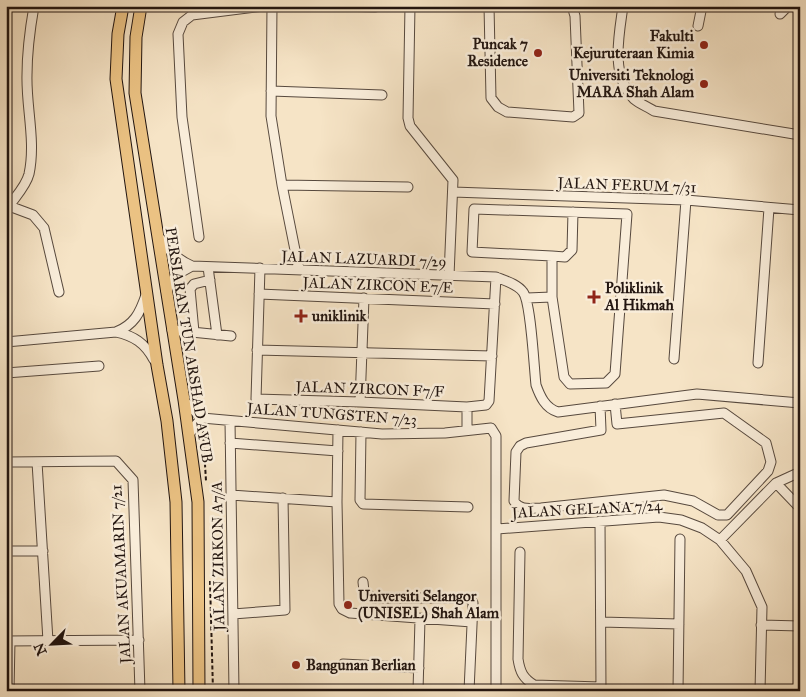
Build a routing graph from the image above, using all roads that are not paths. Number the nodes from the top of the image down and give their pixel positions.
1 (34, 6) edge
2 (123, 6) edge
3 (141, 6) edge
4 (264, 6) edge
5 (272, 6) edge
6 (340, 6) edge
7 (410, 6) edge
8 (489, 6) edge
9 (572, 6) edge
10 (623, 6) edge
11 (702, 6) edge
12 (788, 6) edge
13 (375, 7) edge
14 (780, 14) dead end
15 (698, 26) dead end
16 (271, 91) junction
17 (382, 95) dead end
18 (800, 135) edge
19 (282, 185) junction
20 (408, 187) dead end
21 (453, 192) junction
22 (686, 200) junction
23 (7, 206) edge
24 (769, 208) junction
25 (800, 210) edge
26 (573, 212) junction
27 (156, 228) junction
28 (199, 237) dead end
29 (552, 256) junction
30 (192, 266) junction
31 (208, 267) junction
32 (260, 268) junction
33 (299, 270) junction
34 (449, 276) junction
35 (496, 278) junction
36 (210, 280) junction
37 (59, 292) dead end
38 (146, 292) junction
39 (166, 292) junction
40 (259, 294) junction
41 (552, 297) junction
42 (364, 298) junction
43 (527, 298) junction
44 (495, 304) junction
45 (172, 330) junction
46 (116, 332) junction
47 (194, 332) junction
48 (217, 335) junction
49 (231, 336) dead end
50 (6, 342) edge
51 (257, 350) junction
52 (362, 352) junction
53 (492, 356) junction
54 (674, 359) dead end
55 (758, 363) dead end
56 (157, 365) junction
57 (100, 366) dead end
58 (6, 373) edge
59 (184, 400) junction
60 (360, 402) junction
61 (800, 403) edge
62 (615, 404) junction
63 (600, 406) junction
64 (467, 407) junction
65 (202, 418) junction
66 (230, 421) junction
67 (338, 430) junction
68 (467, 430) junction
69 (360, 432) junction
70 (189, 435) junction
71 (230, 443) junction
72 (338, 452) junction
73 (6, 462) edge
74 (37, 462) junction
75 (800, 472) edge
76 (776, 483) junction
77 (231, 494) junction
78 (283, 498) junction
79 (337, 502) junction
80 (468, 507) dead end
81 (800, 508) edge
82 (600, 521) junction
83 (497, 528) junction
84 (680, 538) dead end
85 (720, 540) junction
86 (6, 551) edge
87 (42, 551) junction
88 (520, 552) dead end
89 (363, 582) dead end
90 (233, 614) junction
91 (420, 619) junction
92 (472, 622) junction
93 (601, 622) junction
94 (679, 624) junction
95 (762, 625) junction
96 (800, 626) edge
97 (48, 640) junction
98 (139, 640) junction
99 (8, 641) edge
100 (343, 664) dead end
101 (418, 668) junction
102 (601, 689) edge
103 (9, 691) edge
104 (140, 691) edge
105 (179, 691) edge
106 (199, 691) edge
107 (234, 691) edge
108 (418, 691) edge
109 (469, 691) edge
110 (496, 691) edge
111 (678, 691) edge
112 (760, 691) edge

1 - 23 street
2 - 38 main road
3 - 27 main road, PERSIARAN TUN ARSHAD AYUB
4 - 28 street
5 - 16 street
6 - 13 street
7 - 21 street
8 - 9 street
10 - 18 street
11 - 15 street
12 - 14 street
16 - 17 street
16 - 19 street
19 - 20 street
19 - 33 street
21 - 22 street, JALAN FERUM 7/31
21 - 34 street
22 - 24 street, JALAN FERUM 7/31
22 - 54 street
23 - 37 street
24 - 25 street, JALAN FERUM 7/31
24 - 55 street
26 - 29 street
26 - 29 street
26 - 41 street
27 - 30 street
27 - 39 main road, PERSIARAN TUN ARSHAD AYUB
29 - 41 street
30 - 31 street, JALAN LAZUARDI 7/29
30 - 39 street
31 - 32 street, JALAN LAZUARDI 7/29
31 - 36 street
32 - 33 street, JALAN LAZUARDI 7/29
32 - 40 street, JALAN ZIRCON F7/F
33 - 34 street, JALAN LAZUARDI 7/29
34 - 35 street, JALAN LAZUARDI 7/29
35 - 43 street, JALAN LAZUARDI 7/29
35 - 44 street, JALAN ZIRCON F7/F
36 - 47 street
36 - 48 street
38 - 46 street
38 - 56 main road
39 - 45 main road, PERSIARAN TUN ARSHAD AYUB
40 - 42 street, JALAN ZIRCON E7/E
40 - 51 street, JALAN ZIRCON F7/F
41 - 43 street
42 - 44 street, JALAN ZIRCON E7/E
42 - 52 street
43 - 63 street
44 - 53 street, JALAN ZIRCON F7/F
45 - 47 street
45 - 59 main road, PERSIARAN TUN ARSHAD AYUB
46 - 50 street
46 - 56 street
47 - 48 street
48 - 49 street
51 - 52 street
51 - 60 street, JALAN ZIRCON F7/F
52 - 53 street
52 - 60 street
53 - 64 street, JALAN ZIRCON F7/F
56 - 105 main road
57 - 58 street
59 - 65 street
59 - 70 main road, PERSIARAN TUN ARSHAD AYUB
60 - 64 street, JALAN ZIRCON F7/F
61 - 62 street
62 - 63 street
62 - 63 street
64 - 68 street
65 - 66 street, JALAN TUNGSTEN 7/23
65 - 70 street
66 - 67 street, JALAN TUNGSTEN 7/23
66 - 71 street, JALAN ZIRKON A7/A
67 - 69 street, JALAN TUNGSTEN 7/23
67 - 72 street
68 - 69 street, JALAN TUNGSTEN 7/23
68 - 83 street, JALAN TUNGSTEN 7/23
69 - 80 street
70 - 106 main road, PERSIARAN TUN ARSHAD AYUB
71 - 72 street
71 - 77 street, JALAN ZIRKON A7/A
72 - 79 street
73 - 74 street
74 - 87 street
74 - 98 street, JALAN AKUAMARIN 7/21
75 - 76 street
76 - 81 street
76 - 85 street
77 - 78 street
77 - 90 street, JALAN ZIRKON A7/A
78 - 79 street
78 - 90 street
79 - 91 street
82 - 83 street, JALAN GELANA 7/24
82 - 85 street, JALAN GELANA 7/24
82 - 93 street
83 - 110 street, JALAN TUNGSTEN 7/23
84 - 94 street
85 - 95 street, JALAN GELANA 7/24
86 - 87 street
87 - 97 street
88 - 102 street
89 - 92 street
90 - 107 street, JALAN ZIRKON A7/A
91 - 92 street
91 - 101 street
92 - 109 street
93 - 94 street
93 - 102 street
94 - 111 street
95 - 96 street
95 - 112 street, JALAN GELANA 7/24
97 - 98 street
97 - 99 street
98 - 104 street, JALAN AKUAMARIN 7/21
99 - 103 street
100 - 101 street
101 - 108 street

